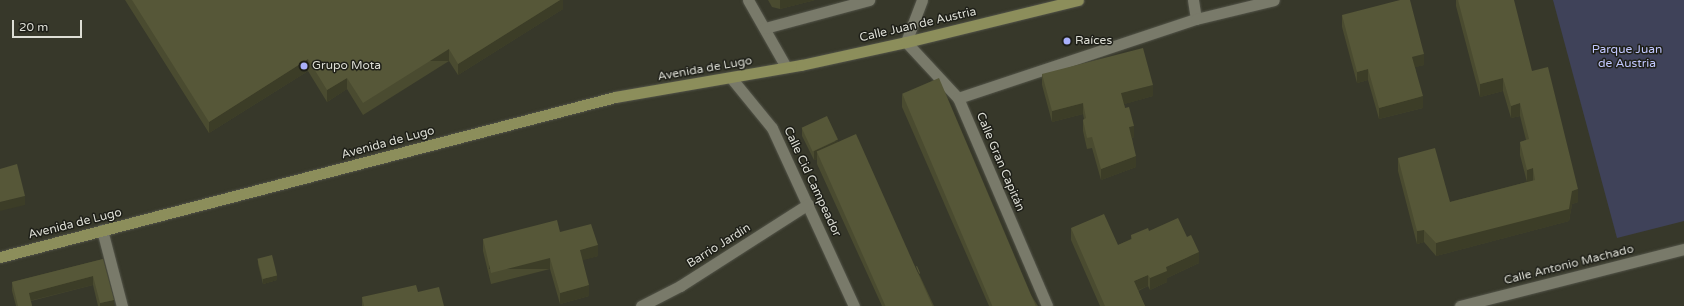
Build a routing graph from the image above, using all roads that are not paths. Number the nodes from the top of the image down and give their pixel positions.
1 (748, 0) edge
2 (869, 0) edge
3 (922, 0) edge
4 (1078, 0) edge
5 (1193, 0) edge
6 (1274, 0) edge
7 (1196, 19) junction
8 (765, 28) junction
9 (906, 42) junction
10 (786, 67) junction
11 (732, 79) junction
12 (958, 98) junction
13 (808, 204) junction
14 (102, 230) junction
15 (1684, 249) edge
16 (0, 256) edge
17 (122, 306) edge
18 (641, 306) edge
19 (854, 306) edge
20 (1047, 306) edge
21 (1460, 306) edge

1 - 8 street
2 - 8 street
3 - 9 street
4 - 9 main road, Calle Juan de Austria
5 - 7 street
6 - 7 street
7 - 12 street
8 - 10 street
9 - 10 main road, Calle Juan de Austria
9 - 12 street, Calle Gran Capitán
10 - 11 main road, Avenida de Lugo
11 - 13 street, Calle Cid Campeador
11 - 14 main road, Avenida de Lugo
12 - 20 street, Calle Gran Capitán
13 - 18 street, Barrio Jardín
13 - 19 street, Calle Cid Campeador
14 - 16 main road, Avenida de Lugo
14 - 17 street
15 - 21 street, Calle Antonio Machado

